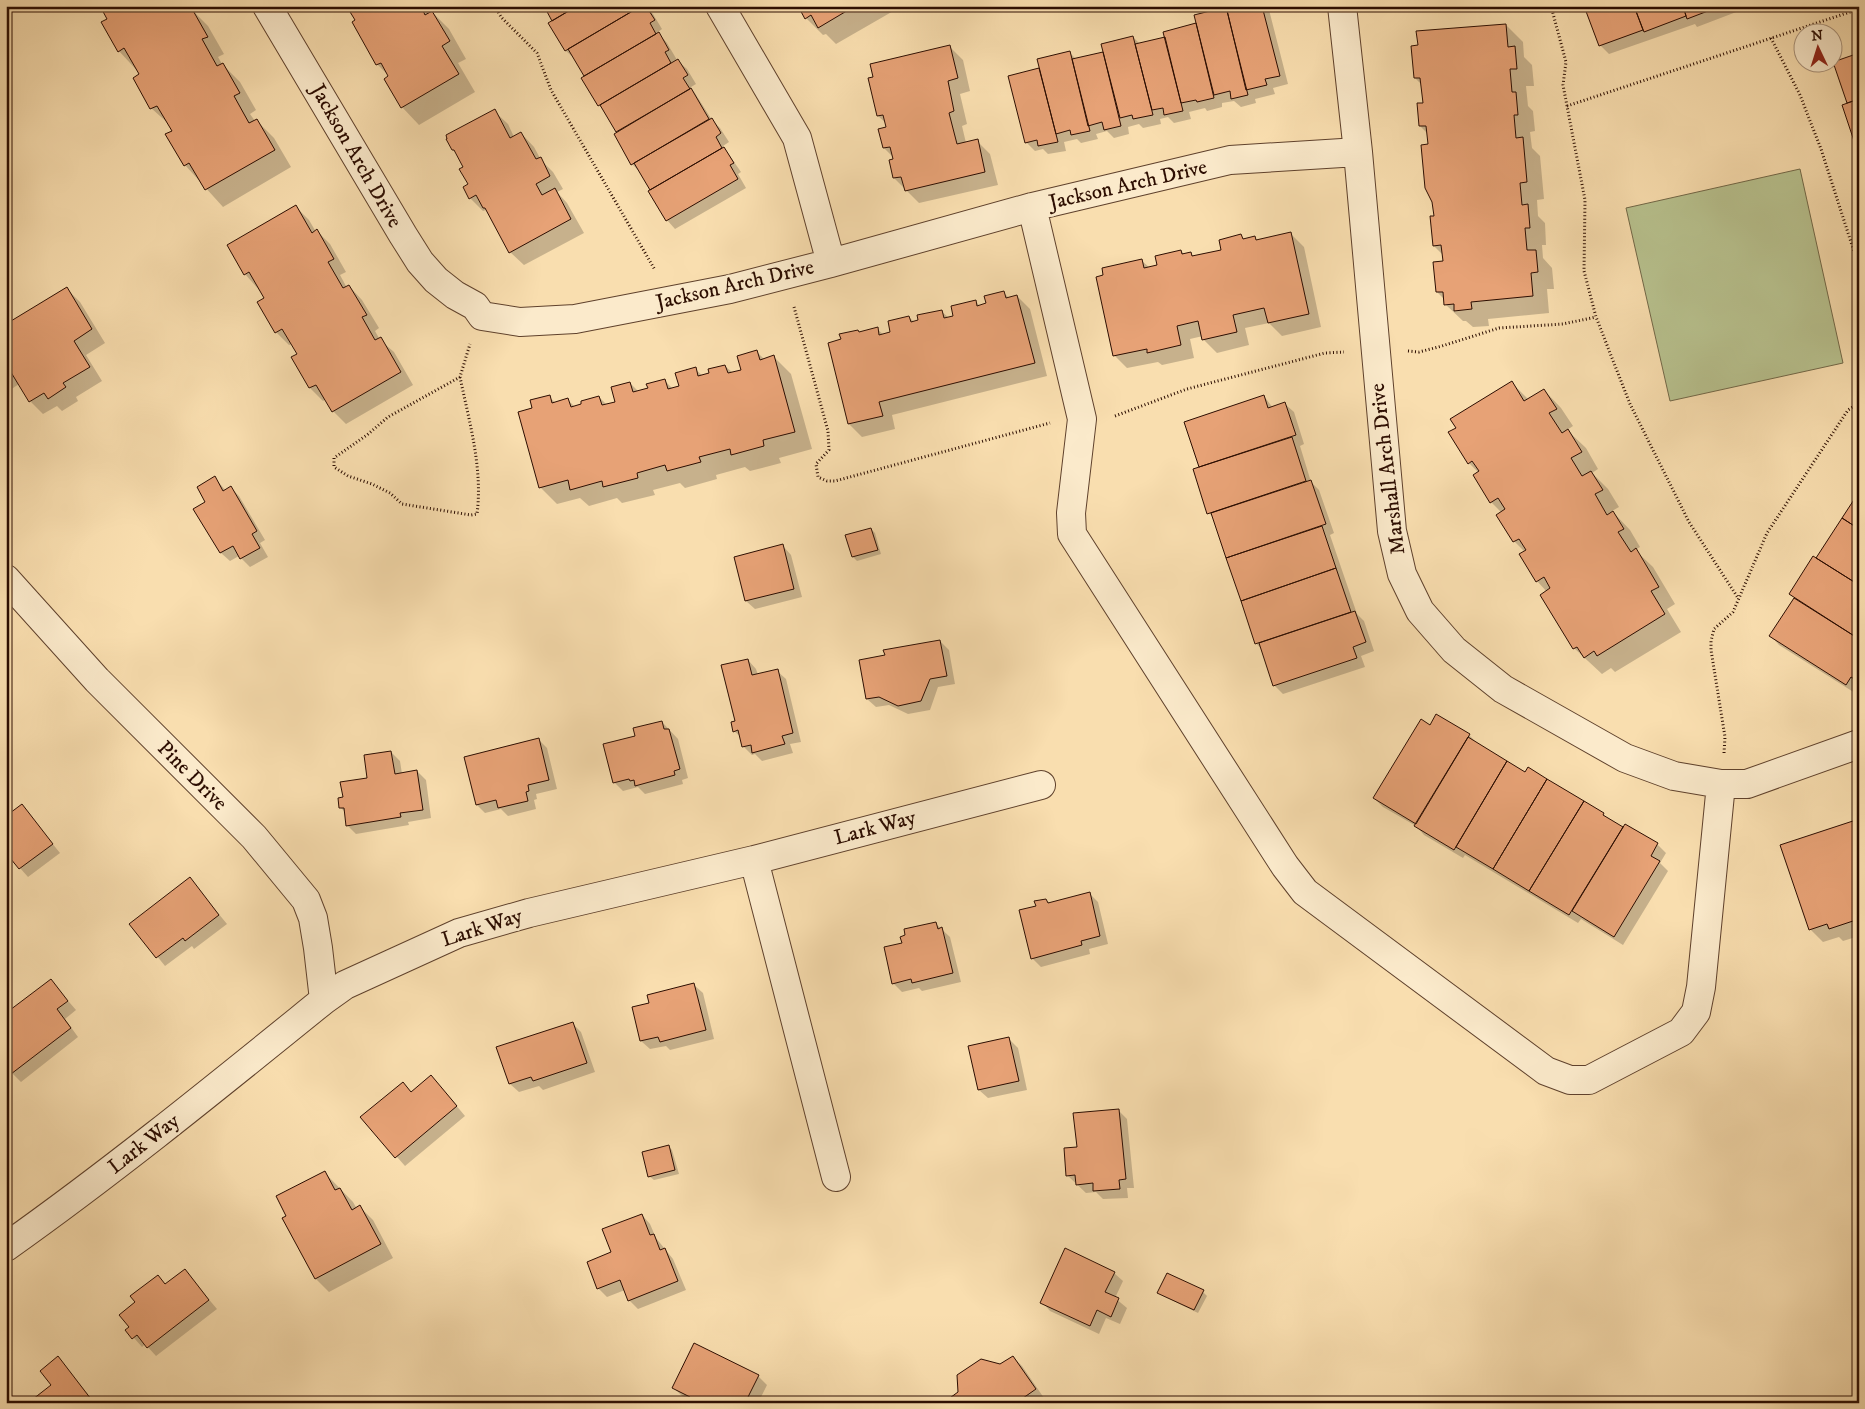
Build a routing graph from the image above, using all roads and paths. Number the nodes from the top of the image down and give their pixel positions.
1 (268, 6) edge
2 (495, 6) edge
3 (720, 6) edge
4 (974, 6) edge
5 (1019, 6) edge
6 (1342, 6) edge
7 (1551, 6) edge
8 (1859, 10) edge
9 (1771, 38) junction
10 (1567, 106) junction
11 (1358, 152) junction
12 (1032, 208) junction
13 (831, 263) junction
14 (1859, 268) edge
15 (785, 275) junction
16 (667, 301) junction
17 (482, 316) junction
18 (1596, 317) junction
19 (1375, 351) junction
20 (460, 377) junction
21 (1859, 402) edge
22 (1082, 419) junction
23 (6, 579) edge
24 (1738, 598) junction
25 (1859, 744) edge
26 (1721, 784) junction
27 (1041, 785) dead end
28 (754, 860) junction
29 (324, 1000) junction
30 (836, 1177) dead end
31 (6, 1247) edge

1 - 17 street, Jackson Arch Drive
2 - 16 path
3 - 13 street
4 - 5 path
6 - 11 street, Marshall Arch Drive
7 - 10 path
8 - 9 path
9 - 10 path
9 - 14 path
10 - 18 path
11 - 12 street, Jackson Arch Drive
11 - 19 street, Marshall Arch Drive
12 - 13 street, Jackson Arch Drive
12 - 22 street
13 - 15 street, Jackson Arch Drive
15 - 16 street, Jackson Arch Drive
15 - 22 path
16 - 17 street, Jackson Arch Drive
17 - 20 path
18 - 19 path
18 - 24 path
19 - 22 path
19 - 26 street, Marshall Arch Drive
20 - 20 path
21 - 24 path
22 - 26 street
23 - 29 street, Pine Drive
24 - 26 path
25 - 26 street, Marshall Arch Drive
27 - 28 street, Lark Way
28 - 29 street, Lark Way
28 - 30 street
29 - 31 street, Lark Way

